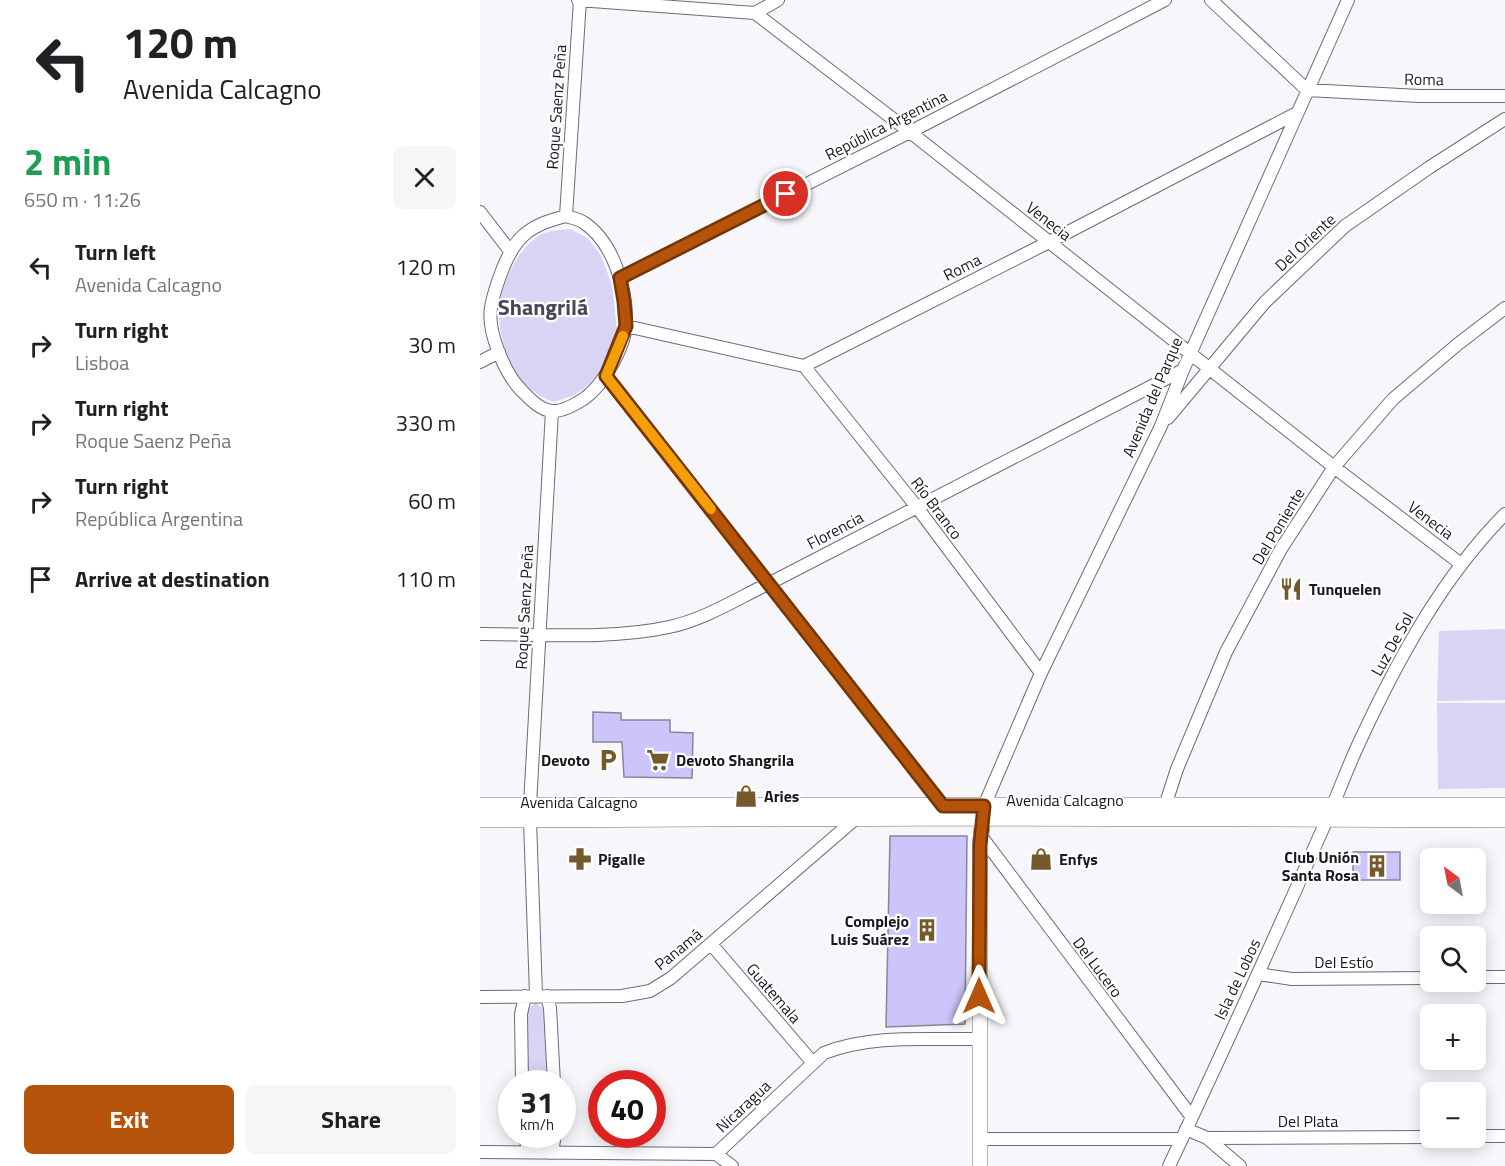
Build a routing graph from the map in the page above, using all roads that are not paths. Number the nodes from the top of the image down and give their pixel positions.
1 (579, 0) edge
2 (778, 0) edge
3 (1165, 0) edge
4 (1211, 0) edge
5 (1348, 0) edge
6 (754, 13) junction
7 (1307, 90) junction
8 (1505, 96) edge
9 (1297, 113) junction
10 (1505, 120) edge
11 (910, 132) junction
12 (480, 212) edge
13 (566, 216) junction
14 (1049, 242) junction
15 (510, 251) junction
16 (620, 278) junction
17 (1505, 308) edge
18 (485, 310) edge
19 (626, 326) junction
20 (499, 352) junction
21 (1190, 353) junction
22 (480, 362) edge
23 (804, 366) junction
24 (1210, 367) junction
25 (1183, 370) junction
26 (606, 376) junction
27 (552, 411) junction
28 (1161, 426) junction
29 (1334, 467) junction
30 (916, 506) junction
31 (1505, 514) edge
32 (1461, 564) junction
33 (770, 583) junction
34 (480, 634) edge
35 (539, 634) junction
36 (1041, 673) junction
37 (480, 805) edge
38 (1505, 805) edge
39 (943, 806) junction
40 (530, 812) junction
41 (983, 812) junction
42 (1163, 812) junction
43 (1330, 813) junction
44 (1505, 819) edge
45 (480, 820) edge
46 (854, 820) junction
47 (981, 836) junction
48 (711, 944) junction
49 (1258, 974) junction
50 (1486, 977) edge
51 (1505, 977) edge
52 (1420, 978) edge
53 (536, 996) junction
54 (480, 997) edge
55 (979, 1040) junction
56 (813, 1063) junction
57 (522, 1070) edge
58 (553, 1070) edge
59 (1191, 1116) junction
60 (1184, 1134) junction
61 (1505, 1136) edge
62 (1420, 1137) edge
63 (1486, 1137) edge
64 (1207, 1138) junction
65 (980, 1139) junction
66 (536, 1148) edge
67 (545, 1148) edge
68 (480, 1152) edge
69 (541, 1153) junction
70 (716, 1154) junction
71 (542, 1166) edge
72 (732, 1166) edge
73 (980, 1166) edge
74 (1169, 1166) edge
75 (1240, 1166) edge

1 - 6 street
1 - 13 street, Roque Saenz Peña
2 - 6 street
3 - 11 street, República Argentina
4 - 7 street
5 - 7 street, Avenida del Parque
6 - 11 street, Venecia
7 - 8 street, Roma
7 - 9 street, Avenida del Parque
9 - 14 street, Roma
9 - 21 street, Avenida del Parque
10 - 24 street, Del Oriente
11 - 14 street, Venecia
11 - 16 street, República Argentina
12 - 15 street
13 - 15 street
13 - 16 street
14 - 21 street, Venecia
14 - 23 street, Roma
15 - 18 street
16 - 19 street
17 - 29 street, Del Poniente
18 - 20 street
19 - 23 street
19 - 26 street
20 - 22 street
20 - 27 street
21 - 24 street, Venecia
21 - 25 street, Avenida del Parque
23 - 30 street, Río Branco
24 - 28 street, Del Oriente
24 - 29 street, Venecia
25 - 28 street, Avenida del Parque
25 - 30 street, Florencia
26 - 27 street
26 - 33 street
27 - 35 street, Roque Saenz Peña
28 - 36 street, Avenida del Parque
29 - 32 street, Venecia
29 - 42 street, Del Poniente
30 - 33 street, Florencia
30 - 36 street, Río Branco
31 - 32 street, Luz De Sol
32 - 43 street, Luz De Sol
33 - 35 street, Florencia
33 - 39 street
34 - 35 street, Florencia
35 - 40 street, Roque Saenz Peña
36 - 41 street, Avenida del Parque
37 - 40 street, Avenida Calcagno
38 - 43 street, Avenida Calcagno
39 - 40 street, Avenida Calcagno
39 - 41 street, Avenida Calcagno
40 - 45 street, Avenida Calcagno
40 - 46 street, Avenida Calcagno
40 - 53 street, Roque Saenz Peña
41 - 42 street, Avenida Calcagno
41 - 46 street, Avenida Calcagno
41 - 47 street, Avenida del Parque
42 - 43 street, Avenida Calcagno
43 - 44 street, Avenida Calcagno
43 - 49 street, Isla de Lobos
46 - 48 street, Panamá
47 - 55 street, Avenida del Parque
47 - 59 street, Del Lucero
48 - 53 street, Panamá
48 - 56 street, Guatemala
49 - 52 street, Del Estío
49 - 59 street, Isla de Lobos
50 - 51 street
53 - 54 street, Panamá
53 - 57 street, Roque Saenz Peña
53 - 58 street, Roque Saenz Peña
55 - 56 street, Nicaragua
55 - 65 street, Avenida del Parque
56 - 70 street, Nicaragua
59 - 60 street, Isla de Lobos
60 - 64 street, Del Plata
60 - 65 street, Del Plata
60 - 74 street, Isla de Lobos
61 - 63 street
62 - 64 street, Del Plata
64 - 75 street
65 - 73 street, Avenida del Parque
66 - 69 street
67 - 69 street
68 - 69 street, Nicaragua
69 - 70 street, Nicaragua
69 - 71 street
70 - 72 street

